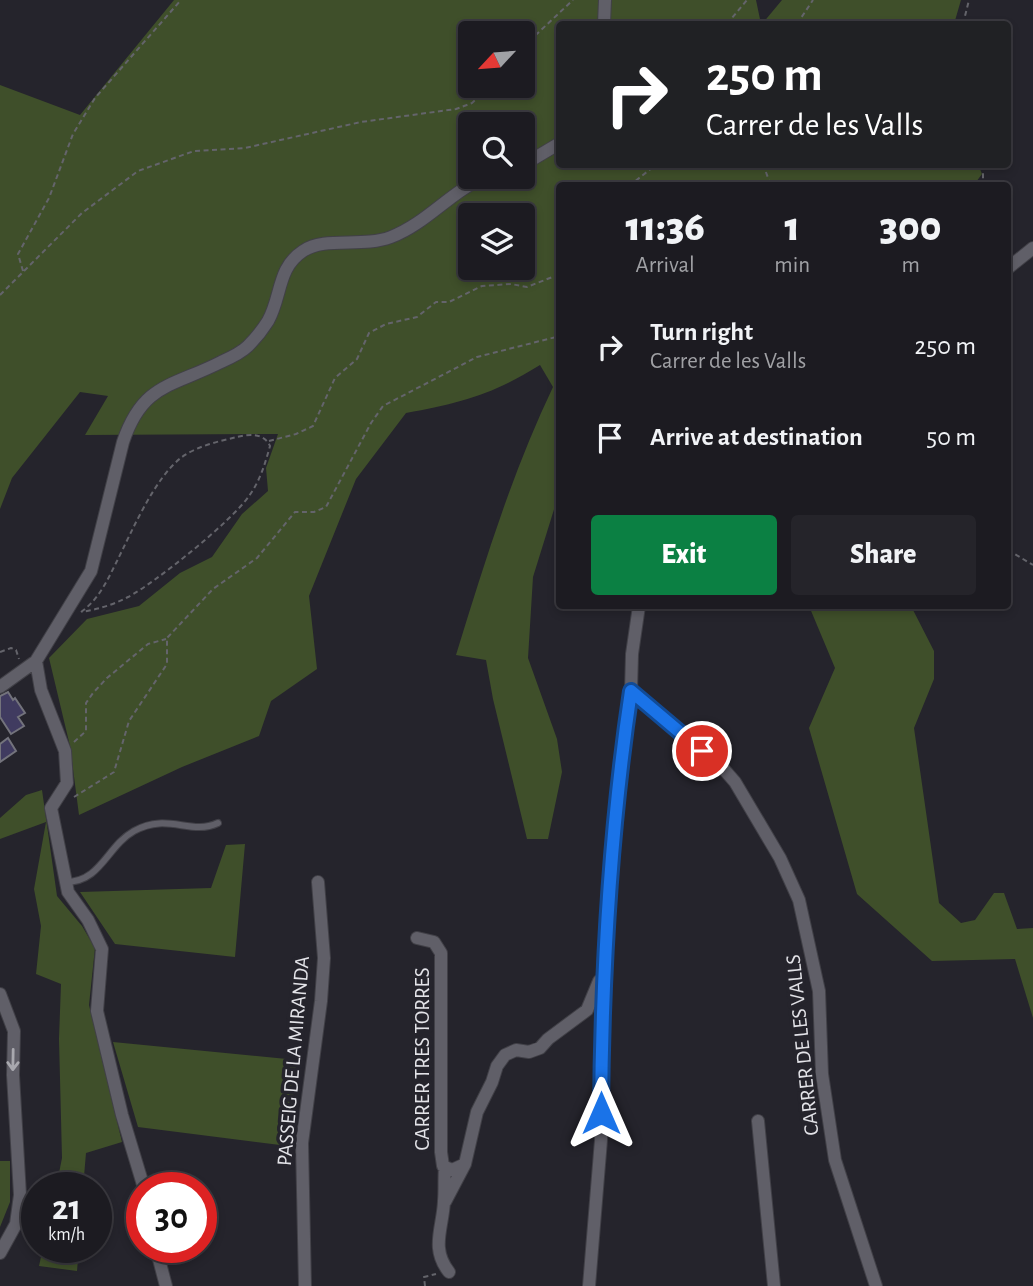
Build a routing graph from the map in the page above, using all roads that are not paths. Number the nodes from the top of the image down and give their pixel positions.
1 (605, 0) edge
2 (604, 21) edge
3 (556, 145) edge
4 (535, 158) edge
5 (462, 189) edge
6 (1033, 248) edge
7 (1011, 266) edge
8 (639, 609) edge
9 (36, 661) junction
10 (0, 687) edge
11 (631, 691) junction
12 (218, 822) dead end
13 (65, 881) junction
14 (318, 882) dead end
15 (417, 938) dead end
16 (603, 971) junction
17 (0, 994) edge
18 (758, 1121) dead end
19 (465, 1164) junction
20 (445, 1167) junction
21 (139, 1172) edge
22 (444, 1202) junction
23 (0, 1253) edge
24 (160, 1263) edge
25 (449, 1272) dead end
26 (166, 1286) edge
27 (305, 1286) edge
28 (589, 1286) edge
29 (774, 1286) edge
30 (876, 1286) edge

1 - 2 street
3 - 4 street
5 - 9 street
6 - 7 street
8 - 11 street
9 - 10 street
9 - 13 street
11 - 16 street
11 - 30 street, CARRER DE LES VALLS
12 - 13 lane
13 - 21 street
14 - 27 street, PASSEIG DE LA MIRANDA
15 - 20 street, CARRER TRES TORRES
16 - 19 street
16 - 28 street
17 -> 23 street
18 - 29 street
19 - 20 street, CARRER TRES TORRES
19 - 22 street
20 - 22 street
22 - 25 street
24 - 26 street

